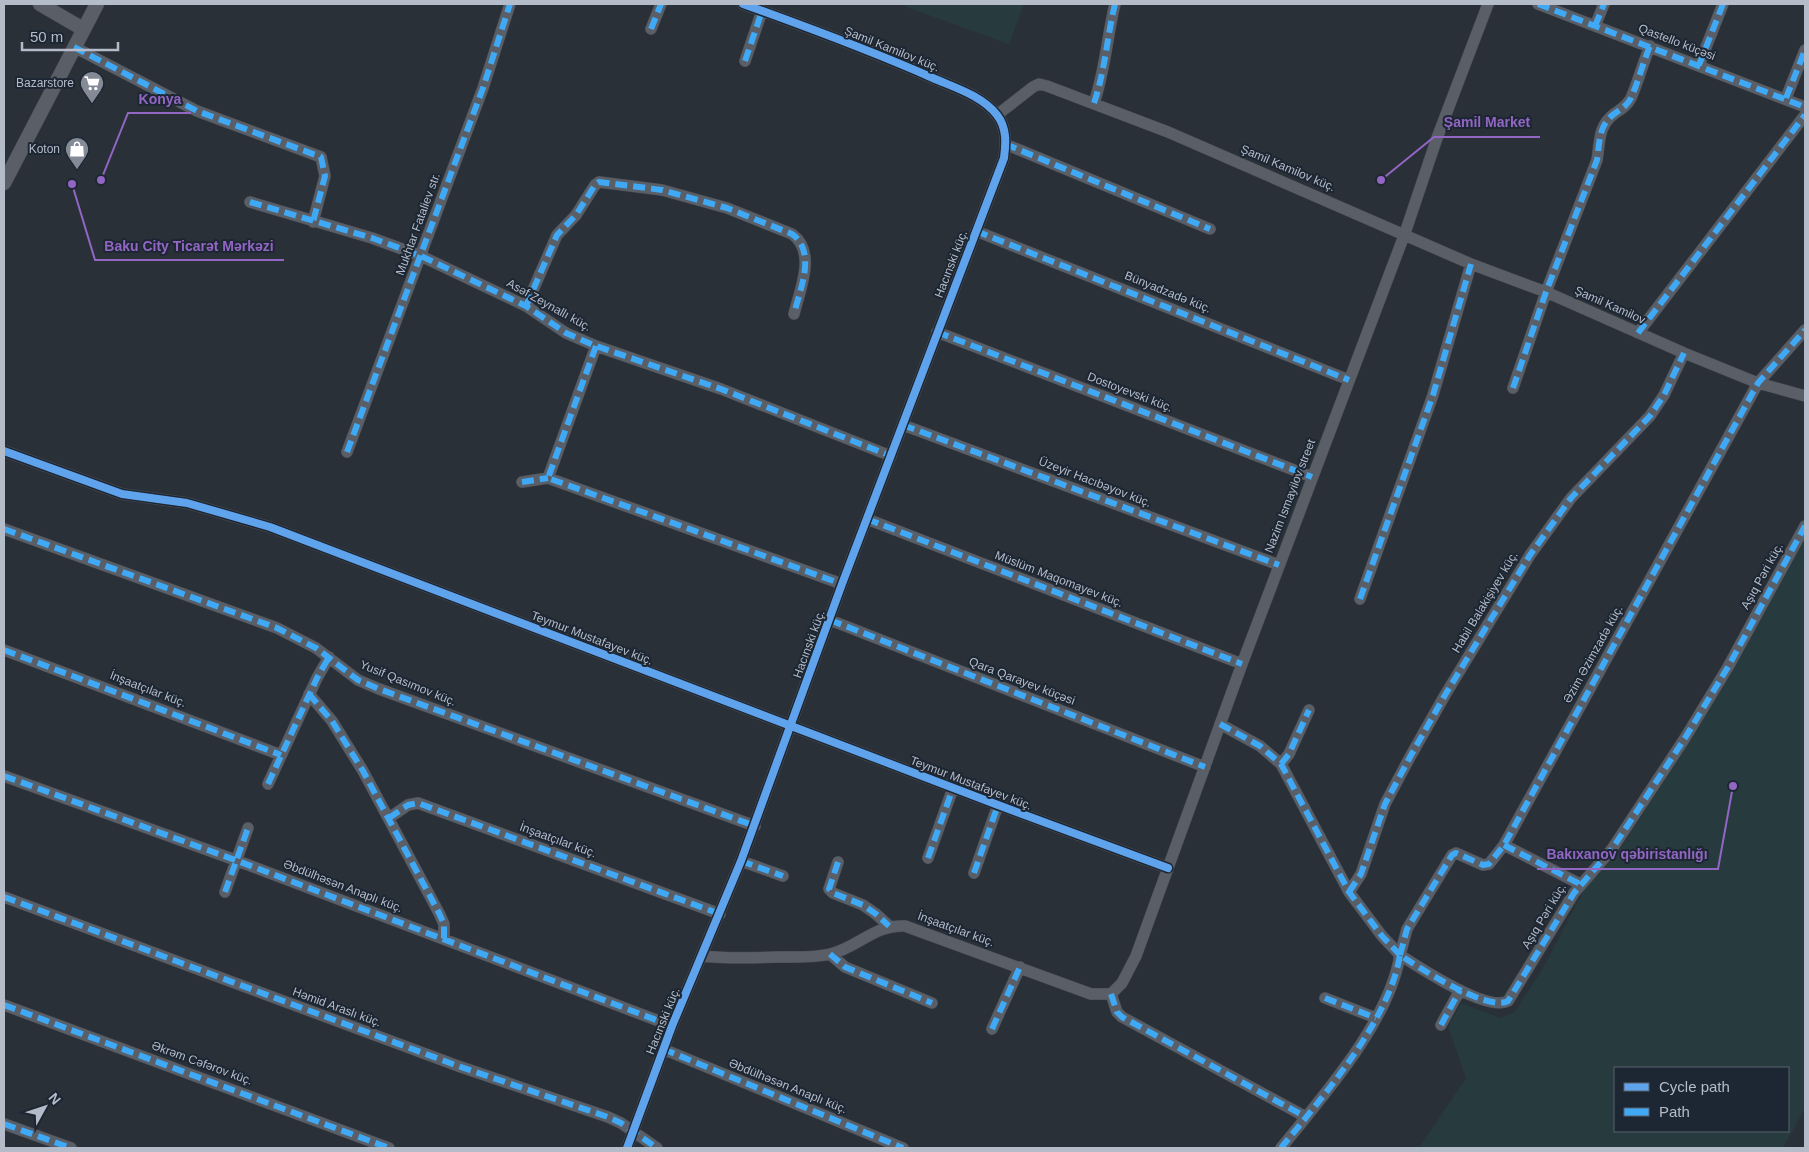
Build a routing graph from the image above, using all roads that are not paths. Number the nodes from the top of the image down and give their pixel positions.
1 (40, 4) edge
2 (97, 4) edge
3 (510, 4) edge
4 (660, 4) edge
5 (743, 4) edge
6 (1115, 4) edge
7 (1488, 4) edge
8 (1538, 4) edge
9 (1604, 4) edge
10 (1723, 4) edge
11 (762, 10) junction
12 (1595, 26) junction
13 (83, 29) junction
14 (651, 29) dead end
15 (1650, 46) junction
16 (74, 47) junction
17 (1805, 50) edge
18 (744, 60) dead end
19 (1699, 65) junction
20 (1786, 98) junction
21 (1094, 103) junction
22 (1805, 107) edge
23 (997, 115) junction
24 (1805, 115) edge
25 (1006, 144) junction
26 (4, 183) edge
27 (250, 202) dead end
28 (312, 222) junction
29 (1210, 229) dead end
30 (976, 231) junction
31 (1405, 234) junction
32 (421, 256) junction
33 (1471, 264) junction
34 (1546, 292) junction
35 (526, 306) junction
36 (794, 314) dead end
37 (1805, 330) edge
38 (937, 332) junction
39 (1638, 333) junction
40 (596, 346) junction
41 (1684, 353) junction
42 (1349, 380) junction
43 (1758, 383) junction
44 (1513, 388) dead end
45 (1805, 396) edge
46 (902, 425) junction
47 (4, 451) edge
48 (347, 452) dead end
49 (891, 456) junction
50 (1312, 476) junction
51 (548, 478) junction
52 (522, 482) dead end
53 (867, 519) junction
54 (1805, 526) edge
55 (4, 529) edge
56 (1279, 566) junction
57 (842, 584) junction
58 (1360, 599) dead end
59 (830, 620) junction
60 (4, 650) edge
61 (329, 657) junction
62 (1242, 664) junction
63 (309, 694) junction
64 (1309, 710) dead end
65 (1220, 724) junction
66 (790, 726) junction
67 (282, 755) junction
68 (1281, 764) junction
69 (1204, 768) junction
70 (4, 776) edge
71 (268, 784) dead end
72 (953, 788) junction
73 (998, 805) junction
74 (389, 818) junction
75 (754, 826) junction
76 (248, 828) dead end
77 (1504, 845) junction
78 (928, 858) dead end
79 (238, 861) junction
80 (742, 861) junction
81 (838, 862) dead end
82 (1168, 868) junction
83 (974, 873) dead end
84 (783, 876) dead end
85 (1580, 884) junction
86 (225, 892) dead end
87 (1349, 892) junction
88 (4, 897) edge
89 (720, 914) junction
90 (889, 926) junction
91 (444, 938) junction
92 (830, 954) junction
93 (1400, 955) junction
94 (702, 956) junction
95 (1020, 967) junction
96 (1460, 990) junction
97 (1111, 994) junction
98 (1325, 998) dead end
99 (932, 1003) dead end
100 (4, 1006) edge
101 (1376, 1018) junction
102 (672, 1026) junction
103 (1441, 1026) dead end
104 (992, 1029) dead end
105 (663, 1049) junction
106 (1306, 1117) junction
107 (4, 1124) edge
108 (633, 1132) junction
109 (70, 1148) edge
110 (389, 1148) edge
111 (627, 1148) edge
112 (657, 1148) edge
113 (903, 1148) edge
114 (1282, 1148) edge

1 - 13 street
2 - 13 street
3 - 32 street, Mukhtar Fataliev str.
4 - 14 street
5 - 11 street, Şamil Kamilov küç.
6 - 21 street
7 - 31 street, Nazim Ismayilov street
8 - 12 street, Qastello küçəsi
9 - 12 street
10 - 19 street
11 - 18 street
11 - 23 street, Şamil Kamilov küç.
12 - 15 street, Qastello küçəsi
13 - 16 street
15 - 19 street, Qastello küçəsi
15 - 34 street
16 - 26 street
16 - 28 street
17 - 20 street
19 - 20 street, Qastello küçəsi
20 - 22 street, Qastello küçəsi
21 - 23 street, Şamil Kamilov küç.
21 - 31 street, Şamil Kamilov küç.
23 - 25 street
24 - 39 street
25 - 29 street
25 - 30 street, Hacınski küç.
27 - 28 street, Asəf Zeynallı küç.
28 - 32 street, Asəf Zeynallı küç.
30 - 38 street, Hacınski küç.
30 - 42 street, Bünyadzadə küç.
31 - 33 street, Şamil Kamilov
31 - 42 street, Nazim Ismayilov street
32 - 35 street, Asəf Zeynallı küç.
32 - 48 street, Mukhtar Fataliev str.
33 - 34 street, Şamil Kamilov
33 - 58 street
34 - 39 street, Şamil Kamilov
34 - 44 street
35 - 36 street
35 - 40 street, Asəf Zeynallı küç.
37 - 43 street, Əzim Əzimzadə küç.
38 - 46 street, Hacınski küç.
38 - 50 street, Dostoyevski küç.
39 - 41 street, Şamil Kamilov
40 - 49 street, Asəf Zeynallı küç.
40 - 51 street
41 - 43 street, Şamil Kamilov
41 - 87 street, Habil Balakişiyev küç.
42 - 50 street, Nazim Ismayilov street
43 - 45 street, Şamil Kamilov
43 - 77 street, Əzim Əzimzadə küç.
46 - 49 street, Hacınski küç.
46 - 56 street, Üzeyir Hacıbəyov küç.
47 - 66 street, Teymur Mustafayev küç.
49 - 53 street, Hacınski küç.
50 - 56 street, Nazim Ismayilov street
51 - 52 street
51 - 57 street
53 - 57 street, Hacınski küç.
53 - 62 street, Müslüm Maqomayev küç.
54 - 85 street, Aşıq Pəri küç.
55 - 61 street, Yusif Qasımov küç.
56 - 62 street, Nazim Ismayilov street
57 - 59 street, Hacınski küç.
59 - 66 street, Hacınski küç.
59 - 69 street, Qara Qarayev küçəsi
60 - 67 street, İnşaatçılar küç.
61 - 63 street
61 - 75 street, Yusif Qasımov küç.
62 - 65 street, Nazim Ismayilov street
63 - 67 street
63 - 74 street
64 - 68 street
65 - 68 street
65 - 69 street, Nazim Ismayilov street
66 - 72 street, Teymur Mustafayev küç.
66 - 75 street, Hacınski küç.
67 - 71 street
68 - 87 street, Aşıq Pəri küç.
69 - 82 street, Nazim Ismayilov street
70 - 79 street, Əbdülhəsən Anaplı küç.
72 - 73 street, Teymur Mustafayev küç.
72 - 78 street
73 - 82 street, Teymur Mustafayev küç.
73 - 83 street
74 - 89 street, İnşaatçılar küç.
74 - 91 street
75 - 80 street, Hacınski küç.
76 - 79 street
77 - 85 street
77 - 93 street, Əzim Əzimzadə küç.
79 - 86 street
79 - 91 street, Əbdülhəsən Anaplı küç.
80 - 84 street
80 - 89 street, Hacınski küç.
81 - 90 street
82 - 97 street, Nazim Ismayilov street
85 - 96 street, Aşıq Pəri küç.
87 - 93 street, Aşıq Pəri küç.
88 - 108 street, Həmid Araslı küç.
89 - 94 street, Hacınski küç.
90 - 92 street
90 - 95 street, İnşaatçılar küç.
91 - 102 street, Əbdülhəsən Anaplı küç.
92 - 94 street
92 - 99 street
93 - 96 street, Aşıq Pəri küç.
93 - 101 street
94 - 102 street, Hacınski küç.
95 - 97 street, İnşaatçılar küç.
95 - 104 street
96 - 103 street
97 - 106 street
98 - 101 street
100 - 110 street, Əkrəm Cəfərov küç.
101 - 106 street
102 - 105 street, Hacınski küç.
105 - 108 street, Hacınski küç.
105 - 113 street, Əbdülhəsən Anaplı küç.
106 - 114 street
107 - 109 street
108 - 111 street, Hacınski küç.
108 - 112 street, Həmid Araslı küç.

